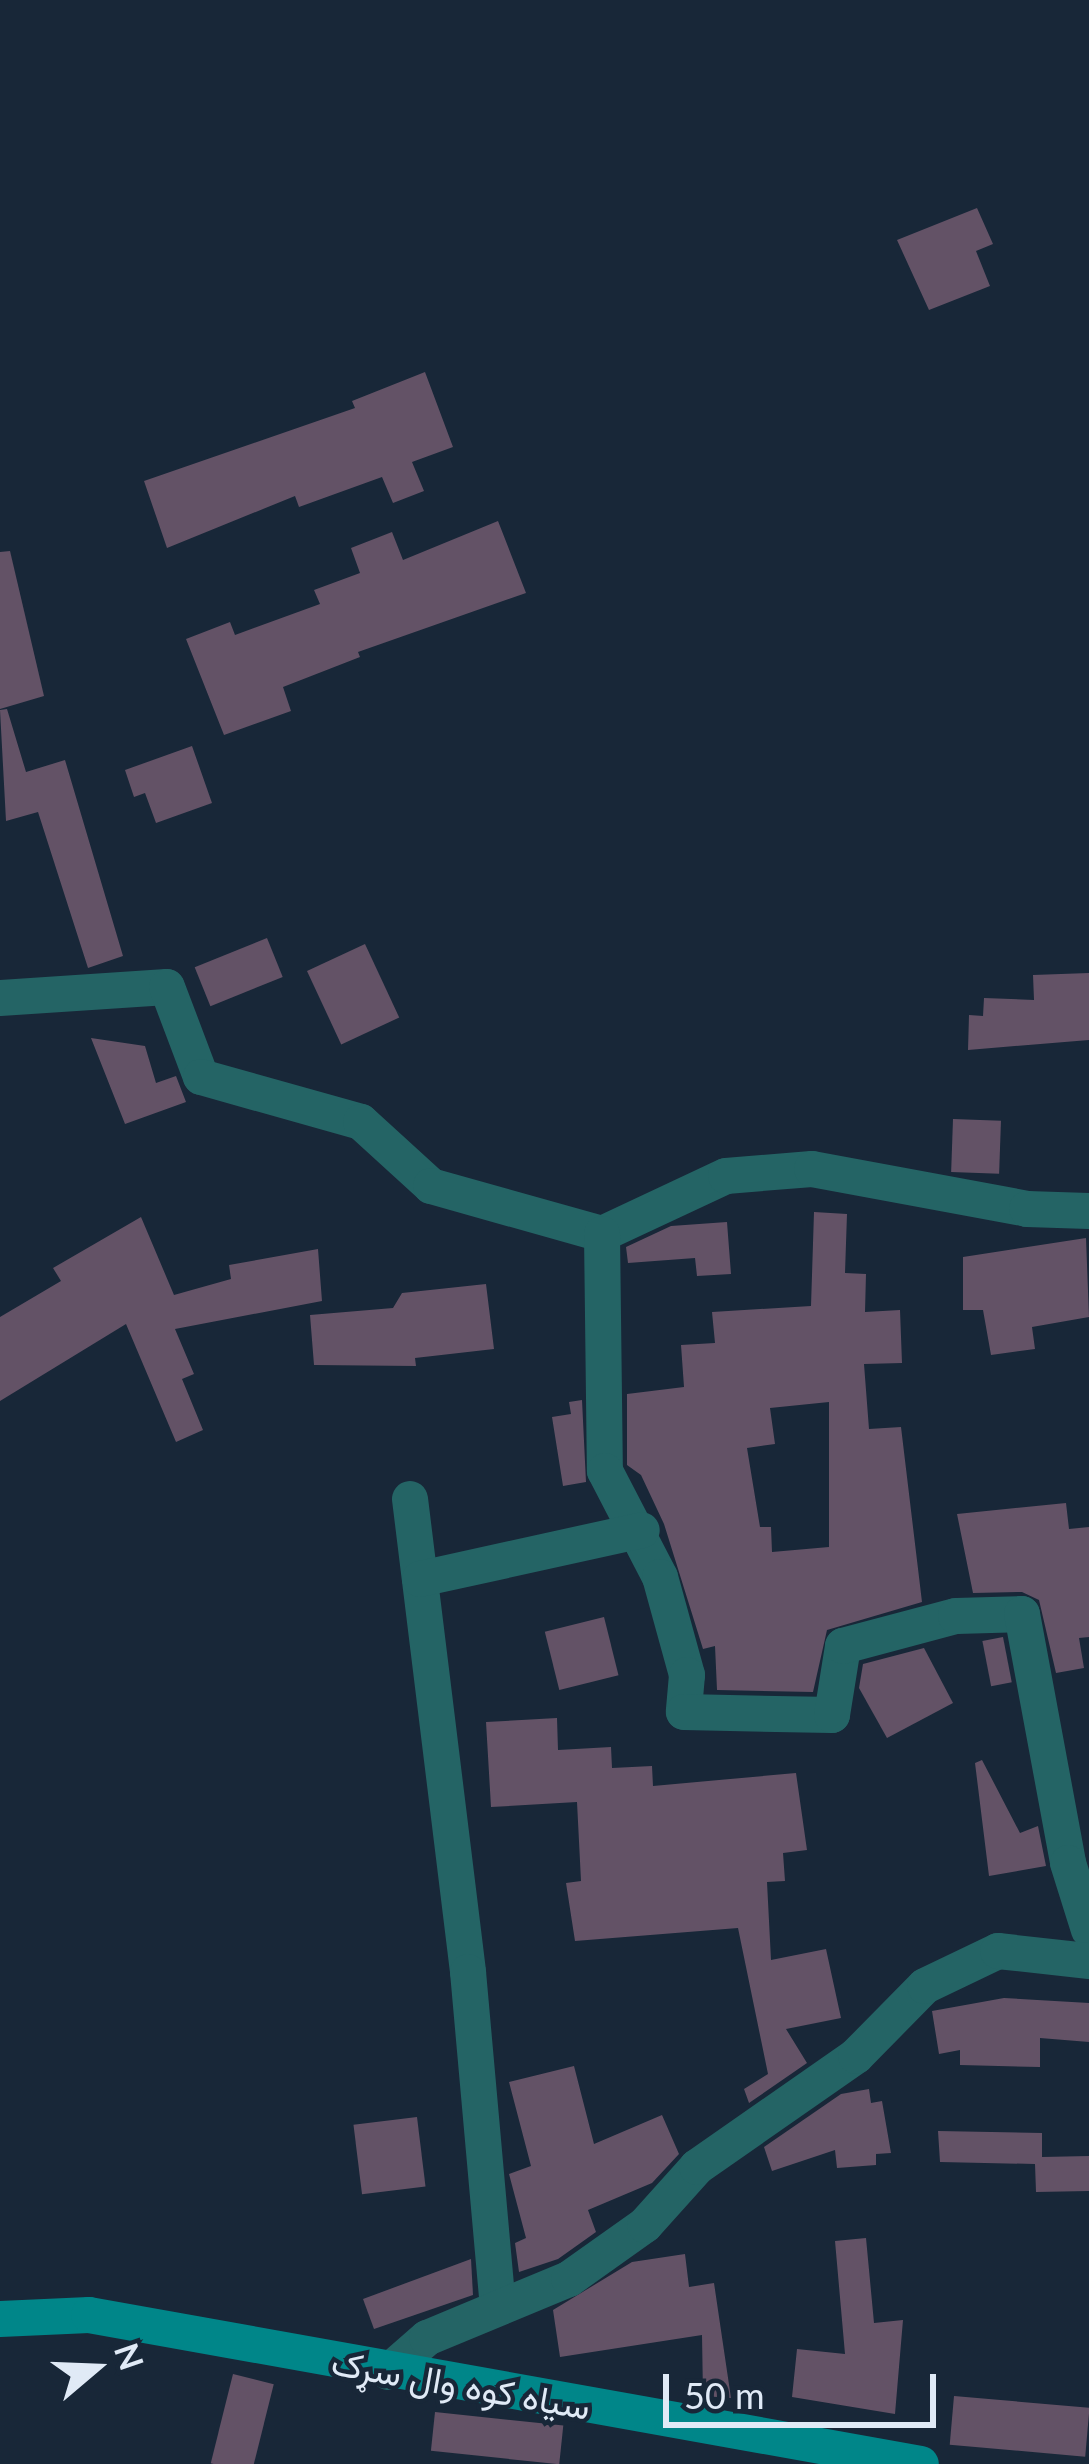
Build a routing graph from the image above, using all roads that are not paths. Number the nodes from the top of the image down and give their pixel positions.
1 (0, 998) edge
2 (1089, 1211) edge
3 (602, 1234) junction
4 (410, 1499) dead end
5 (642, 1530) junction
6 (420, 1579) junction
7 (1089, 1930) edge
8 (1089, 1961) edge
9 (498, 2308) junction
10 (0, 2319) edge
11 (388, 2372) junction
12 (921, 2464) edge

1 - 3 street
2 - 3 street
3 - 5 street
4 - 6 street
5 - 6 street
5 - 7 street
6 - 9 street
8 - 9 street
9 - 11 street
10 - 11 street, سیاه کوه وال سړک
11 - 12 street, سیاه کوه وال سړک

